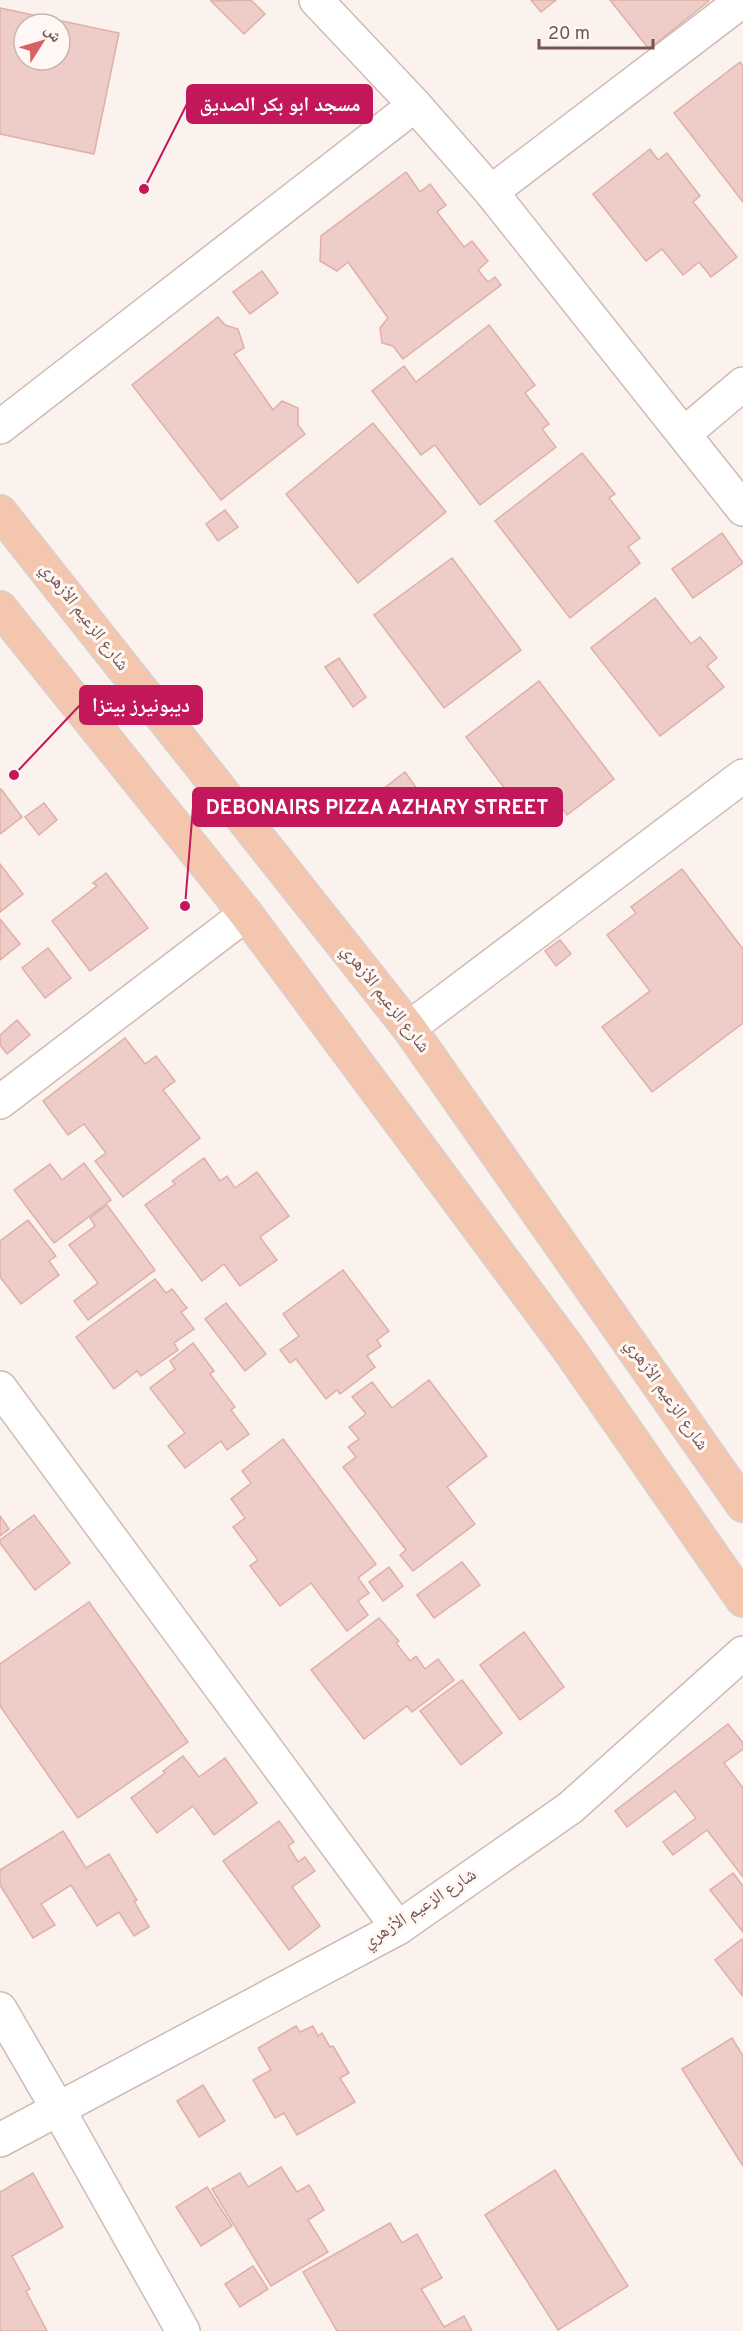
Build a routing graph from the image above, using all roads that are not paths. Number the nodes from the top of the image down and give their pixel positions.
1 (316, 0) edge
2 (743, 0) edge
3 (415, 105) junction
4 (491, 192) junction
5 (743, 384) edge
6 (0, 427) edge
7 (684, 434) junction
8 (743, 509) edge
9 (0, 512) edge
10 (0, 608) edge
11 (743, 776) edge
12 (246, 914) junction
13 (409, 1028) junction
14 (0, 1102) edge
15 (0, 1388) edge
16 (743, 1505) edge
17 (743, 1600) edge
18 (743, 1653) edge
19 (398, 1928) junction
20 (0, 2009) edge
21 (58, 2109) junction
22 (0, 2140) edge
23 (183, 2331) edge

1 - 3 street
2 - 4 street
3 - 4 street
3 - 6 street
4 - 7 street
5 - 7 street
7 - 8 street
9 - 13 main road, شارع الزعيم الأزهري
10 - 12 main road
11 - 13 street
12 - 14 street
12 - 17 main road
13 - 16 main road, شارع الزعيم الأزهري
15 - 19 street
18 - 19 street, شارع الزعيم الأزهري
19 - 21 street, شارع الزعيم الأزهري
20 - 21 street
21 - 22 street, شارع الزعيم الأزهري
21 - 23 street

